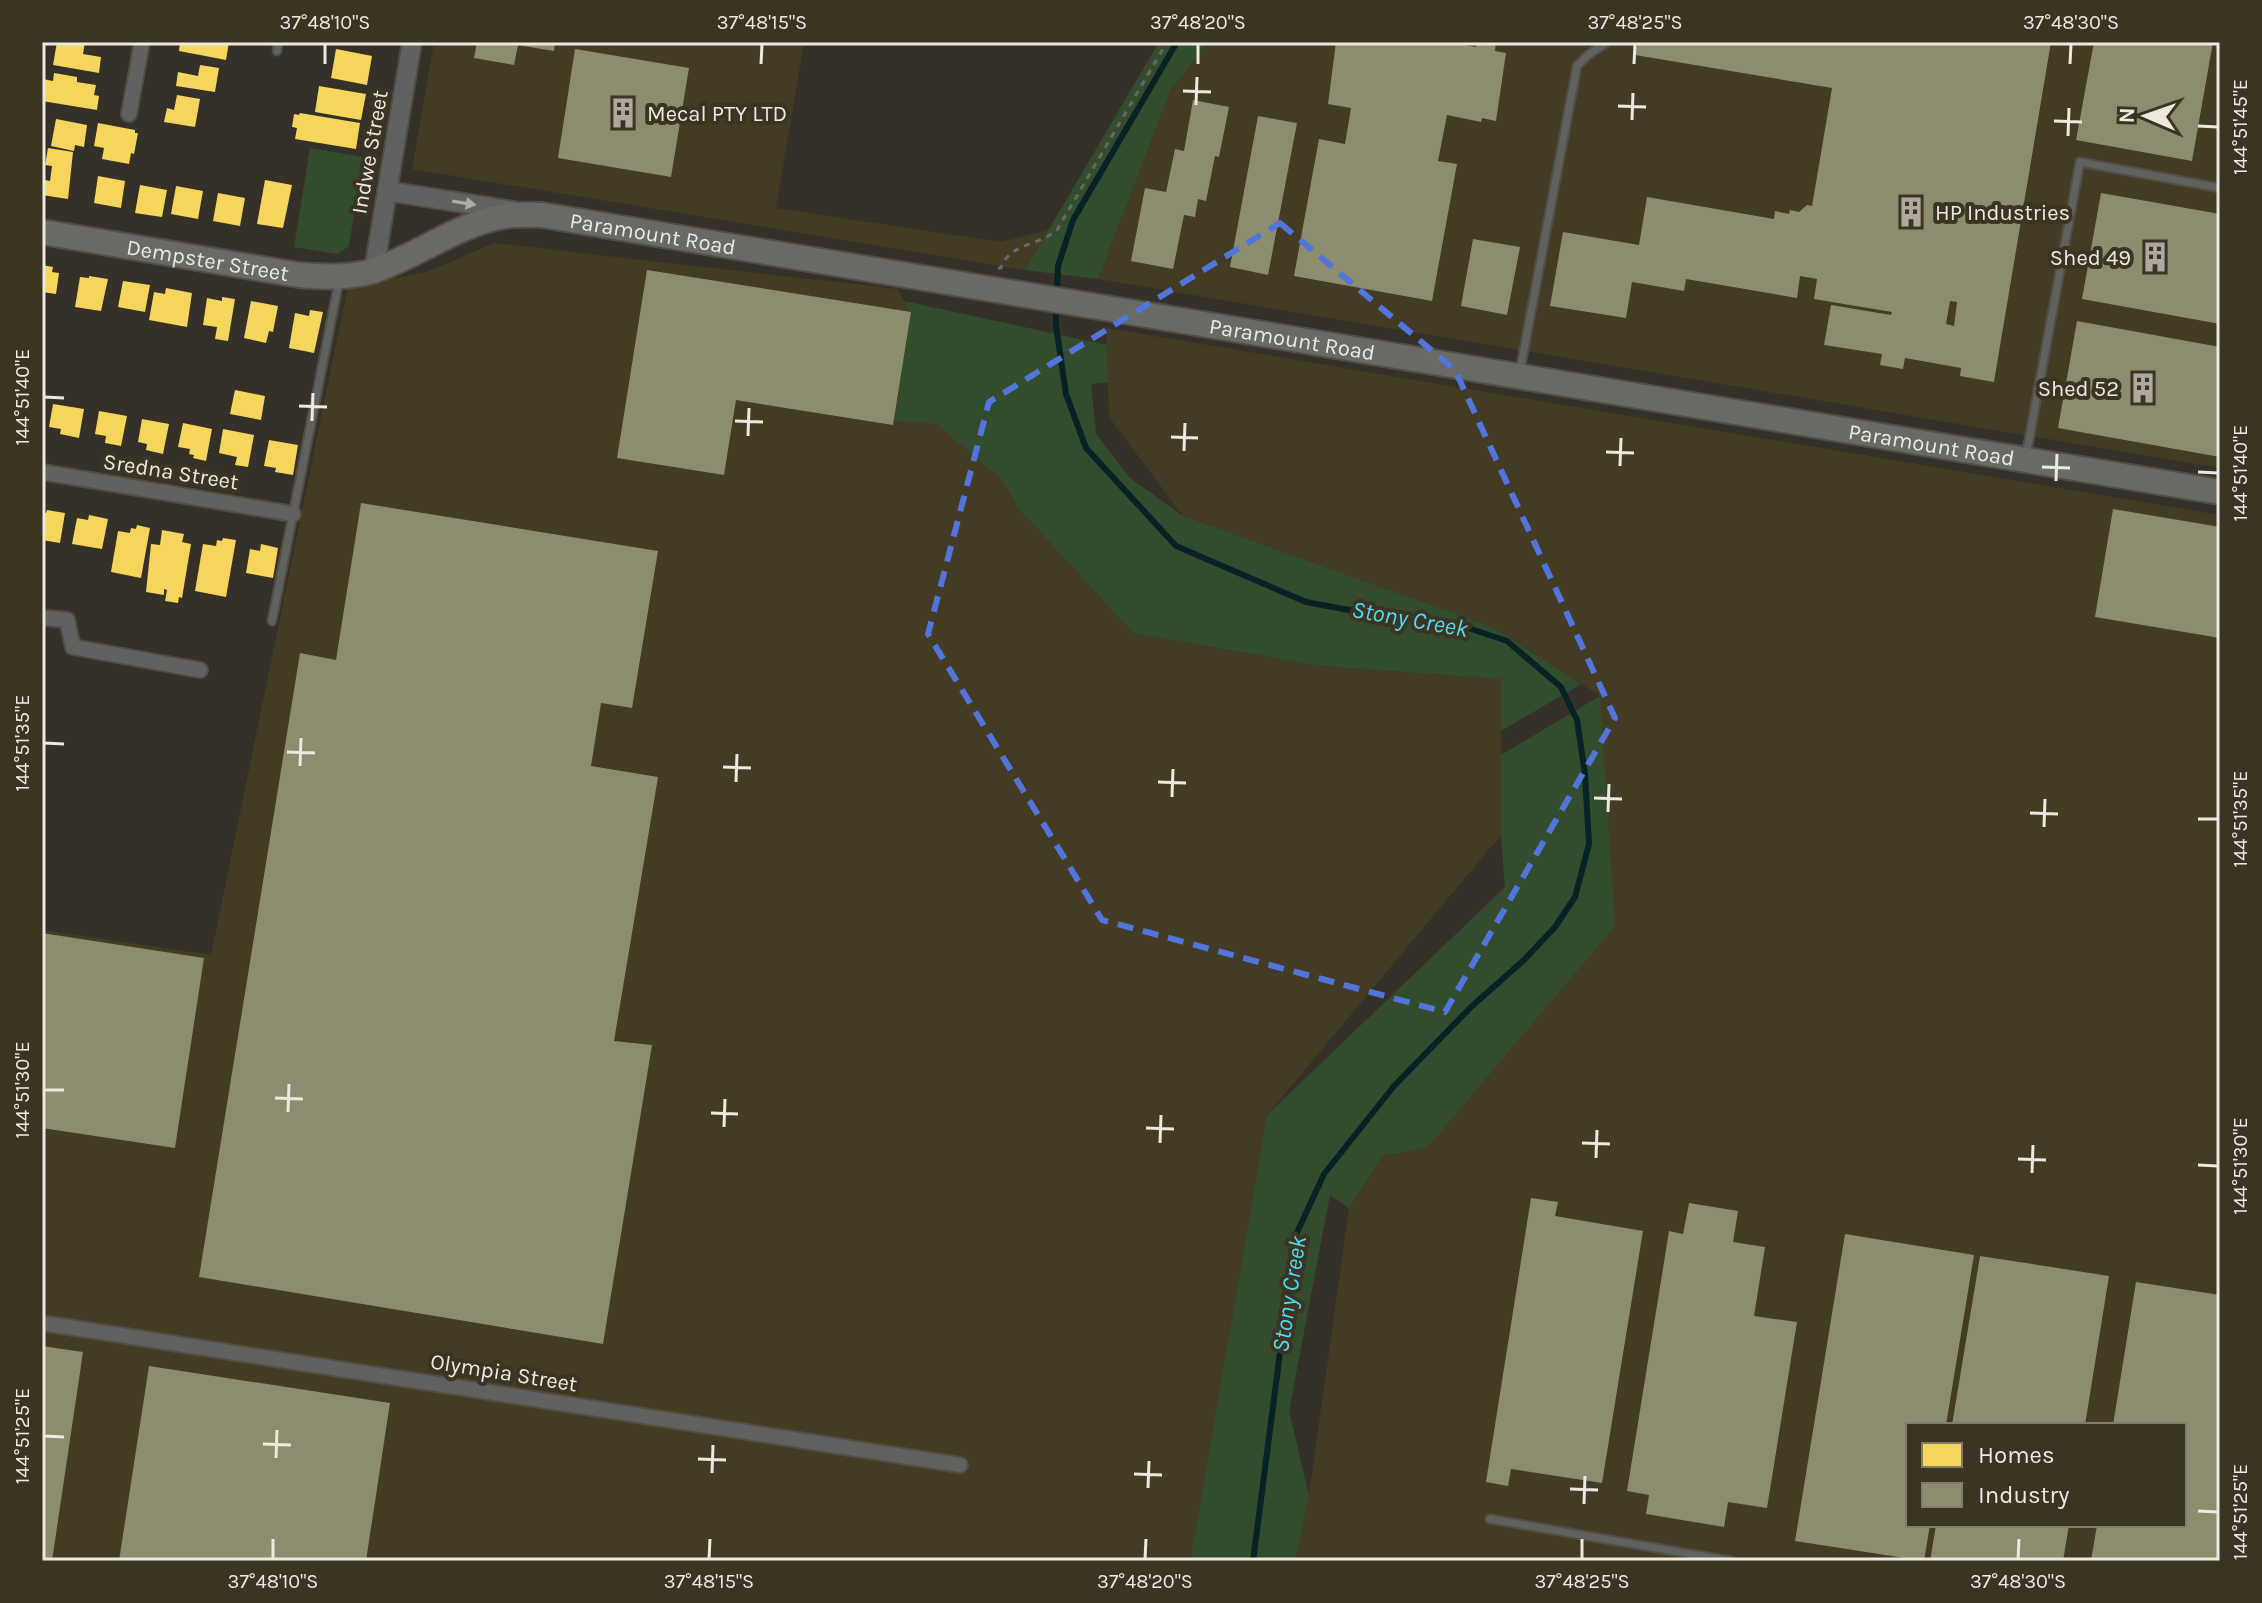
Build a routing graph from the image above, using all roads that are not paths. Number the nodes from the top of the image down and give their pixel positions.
1 (142, 42) edge
2 (412, 42) edge
3 (1607, 42) edge
4 (129, 114) dead end
5 (2220, 188) edge
6 (387, 191) junction
7 (542, 215) junction
8 (42, 232) edge
9 (374, 270) junction
10 (340, 276) junction
11 (1519, 377) junction
12 (2025, 460) junction
13 (42, 472) edge
14 (2220, 492) edge
15 (293, 514) junction
16 (45, 618) edge
17 (272, 621) dead end
18 (200, 670) dead end
19 (42, 1323) edge
20 (960, 1465) dead end
21 (1490, 1519) dead end
22 (1731, 1561) edge

1 - 4 street
2 - 6 street, Indwe Street
3 - 11 lane
5 - 12 lane
6 -> 7 street
6 - 9 street, Indwe Street
7 - 9 main road, Paramount Road
7 - 11 main road, Paramount Road
8 - 10 main road, Dempster Street
9 - 10 main road, Dempster Street
10 - 15 lane
11 - 12 main road, Paramount Road
12 - 14 main road, Paramount Road
13 - 15 street, Sredna Street
15 - 17 lane
16 - 18 street
19 - 20 street, Olympia Street
21 - 22 lane

